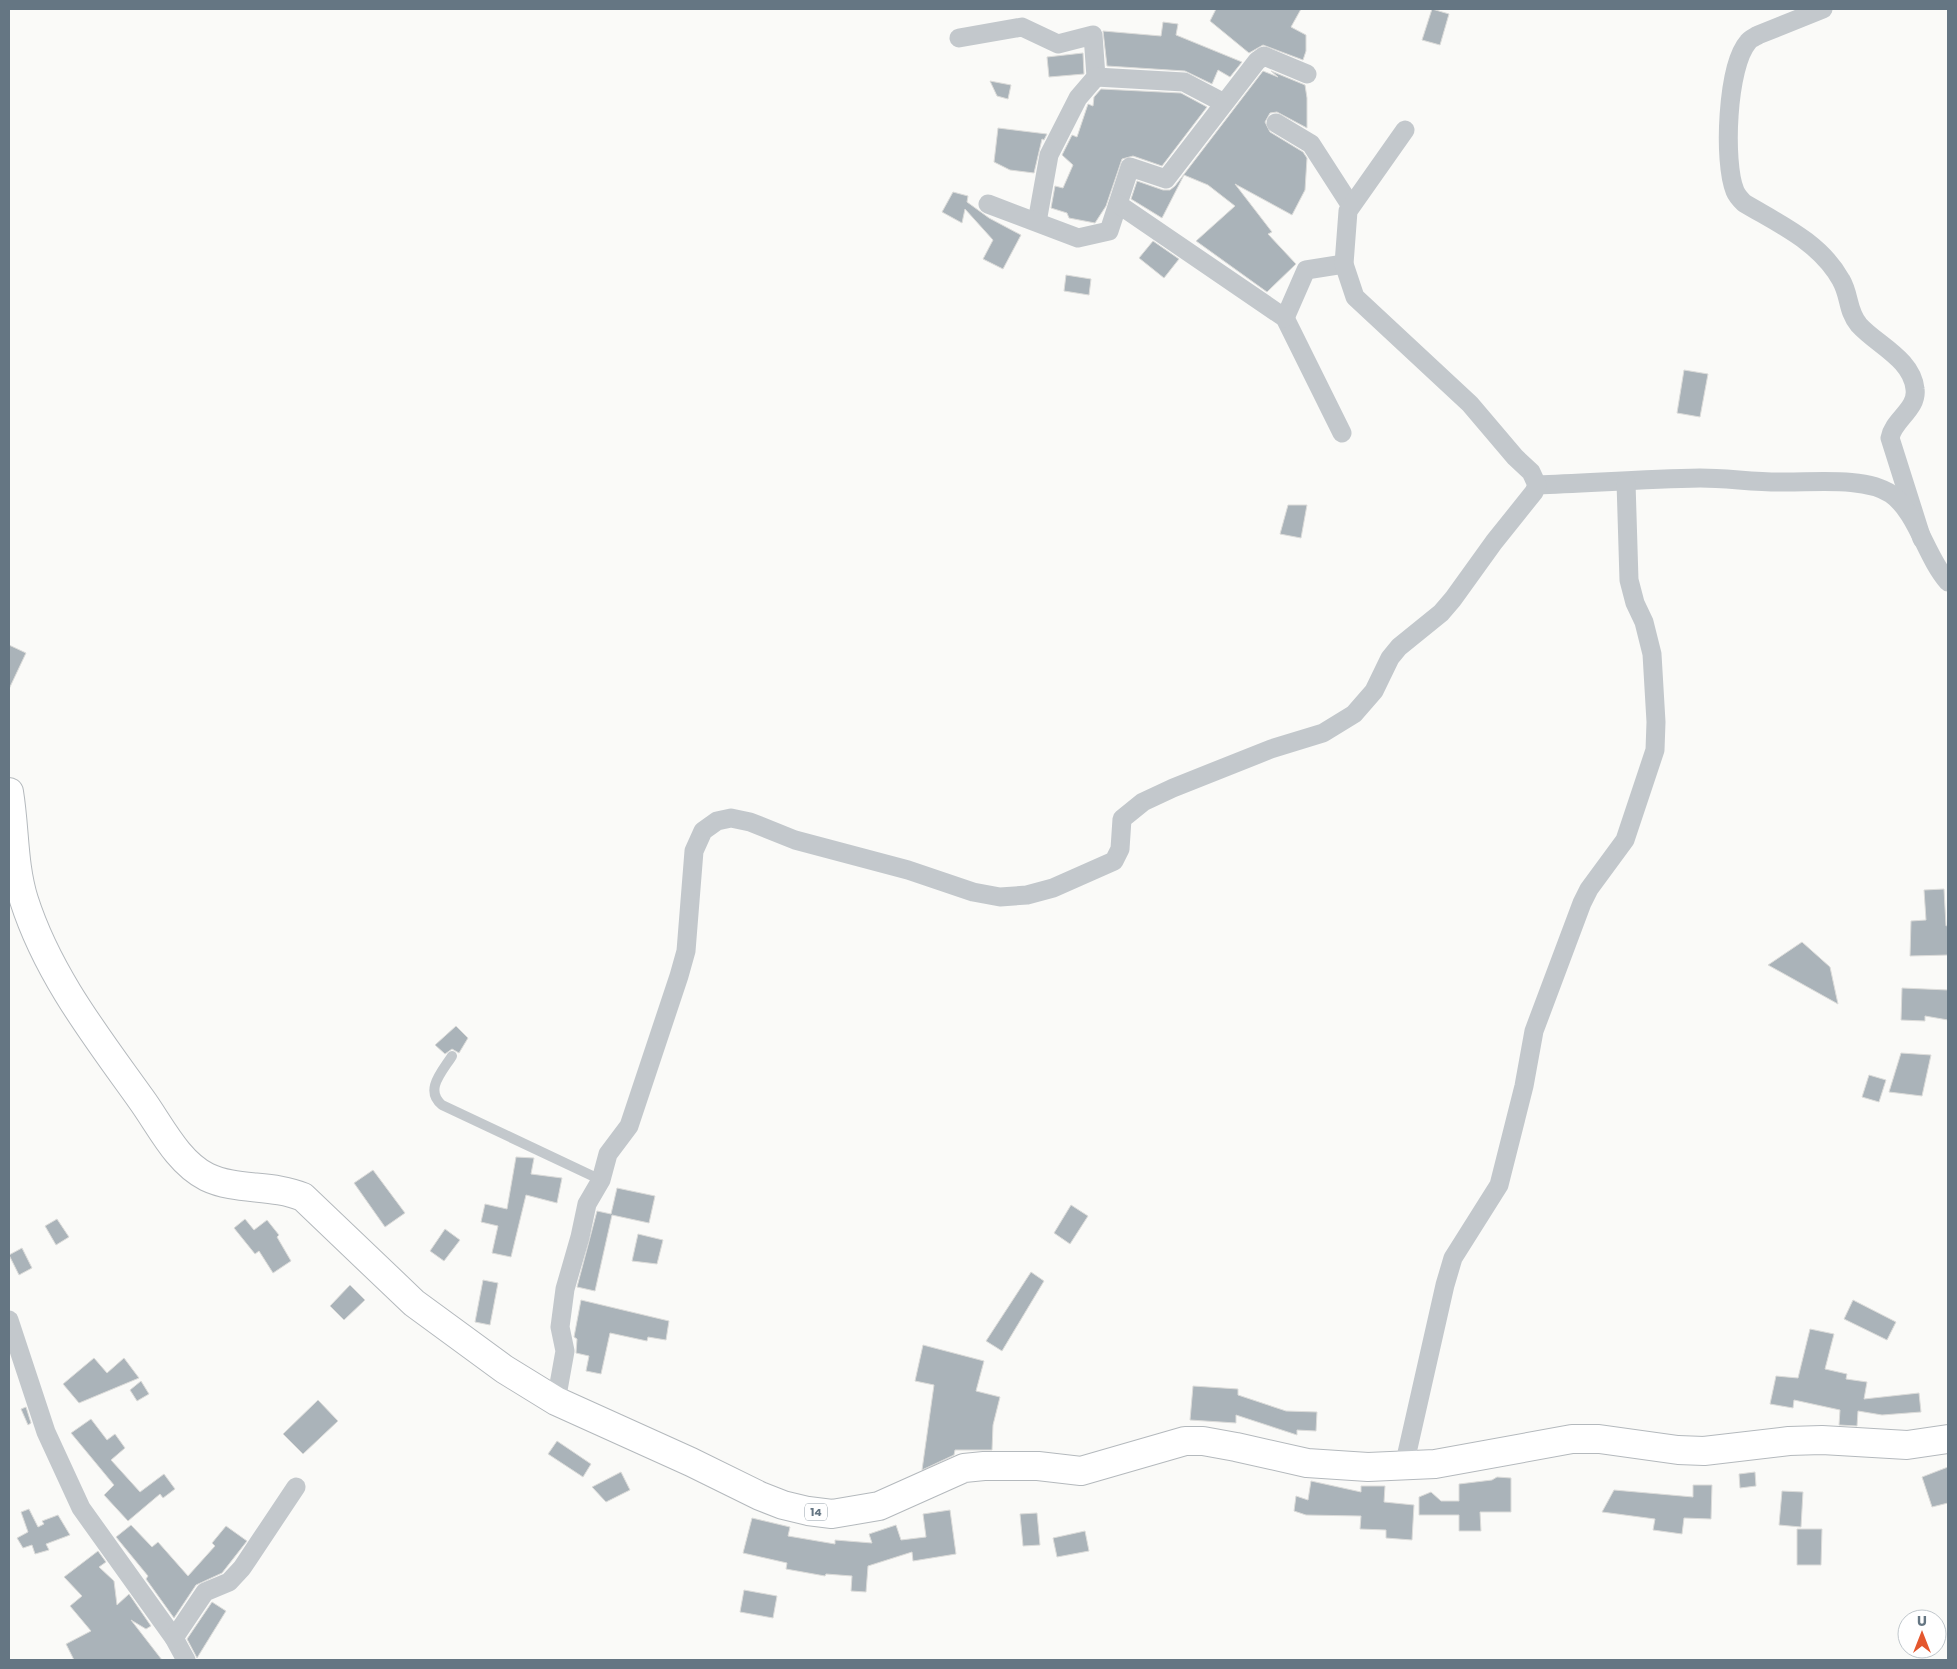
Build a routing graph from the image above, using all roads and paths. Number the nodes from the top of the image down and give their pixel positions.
1 (1823, 9) edge
2 (959, 38) dead end
3 (1307, 74) dead end
4 (1096, 77) junction
5 (1224, 103) junction
6 (1276, 123) dead end
7 (1405, 130) dead end
8 (988, 204) dead end
9 (1118, 204) junction
10 (1351, 206) junction
11 (1037, 222) junction
12 (1344, 264) junction
13 (1286, 318) junction
14 (1342, 433) dead end
15 (1626, 482) junction
16 (1537, 485) junction
17 (1922, 538) junction
18 (1948, 582) edge
19 (9, 792) edge
20 (452, 1056) dead end
21 (601, 1180) junction
22 (9, 1320) edge
23 (556, 1401) junction
24 (1948, 1439) edge
25 (1404, 1466) junction
26 (296, 1487) dead end
27 (174, 1638) junction
28 (186, 1660) edge

1 - 17 street
2 - 4 street
3 - 5 street
4 - 5 street
4 - 11 street
5 - 9 street
6 - 10 street
7 - 10 street
8 - 11 street
9 - 11 street
9 - 13 street
10 - 12 street
12 - 13 street
12 - 16 street
13 - 14 street
15 - 16 street
15 - 17 street
15 - 25 street
16 - 21 street
17 - 18 street
19 - 23 highway, 14
20 - 21 lane
21 - 23 street
22 - 27 street
23 - 25 highway, 14
24 - 25 highway, 14
26 - 27 street
27 - 28 street

